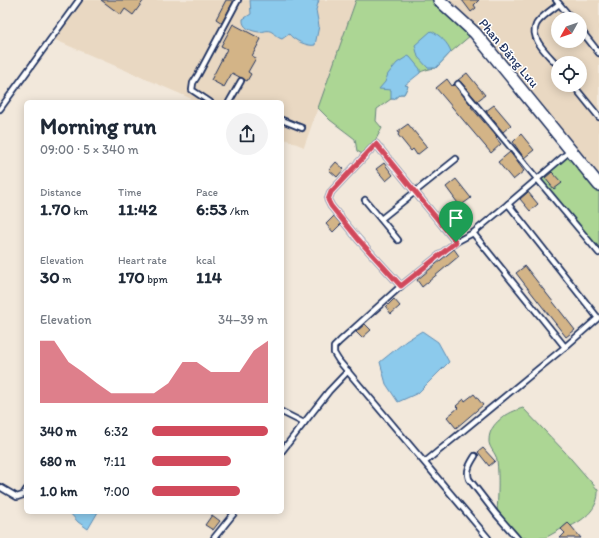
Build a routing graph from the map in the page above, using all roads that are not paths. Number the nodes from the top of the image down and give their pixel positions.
1 (80, 0) edge
2 (238, 0) edge
3 (439, 0) edge
4 (558, 2) edge
5 (566, 12) edge
6 (587, 38) edge
7 (599, 53) edge
8 (551, 57) edge
9 (240, 81) dead end
10 (458, 84) dead end
11 (579, 92) edge
12 (207, 100) edge
13 (230, 100) edge
14 (0, 109) edge
15 (599, 117) edge
16 (284, 121) edge
17 (302, 128) dead end
18 (571, 150) junction
19 (456, 159) dead end
20 (537, 179) junction
21 (599, 185) edge
22 (414, 193) junction
23 (365, 200) dead end
24 (508, 204) junction
25 (381, 219) junction
26 (473, 233) junction
27 (398, 240) dead end
28 (456, 242) junction
29 (599, 253) edge
30 (401, 286) junction
31 (565, 347) junction
32 (348, 371) junction
33 (284, 413) edge
34 (304, 422) junction
35 (284, 448) edge
36 (475, 456) dead end
37 (425, 462) junction
38 (0, 487) edge
39 (24, 493) edge
40 (233, 514) edge
41 (214, 538) edge
42 (488, 538) edge
43 (517, 538) edge

1 - 14 lane
2 - 12 lane
3 - 18 street, Phan Đăng Lưu
4 - 5 lane
4 - 8 lane
6 - 7 lane
9 - 13 lane
10 - 20 lane
11 - 15 lane
16 - 17 lane
18 - 20 lane
18 - 21 street, Phan Đăng Lưu
19 - 22 lane
20 - 24 lane
20 - 29 lane
22 - 25 lane
22 - 28 lane
22 - 30 lane
23 - 25 lane
24 - 26 lane
24 - 31 lane
25 - 27 lane
26 - 28 lane
26 - 31 lane
28 - 30 lane
30 - 32 lane
31 - 37 lane
32 - 34 lane
32 - 37 lane
33 - 34 lane
34 - 35 lane
36 - 43 lane
37 - 42 lane
38 - 39 lane
40 - 41 lane

